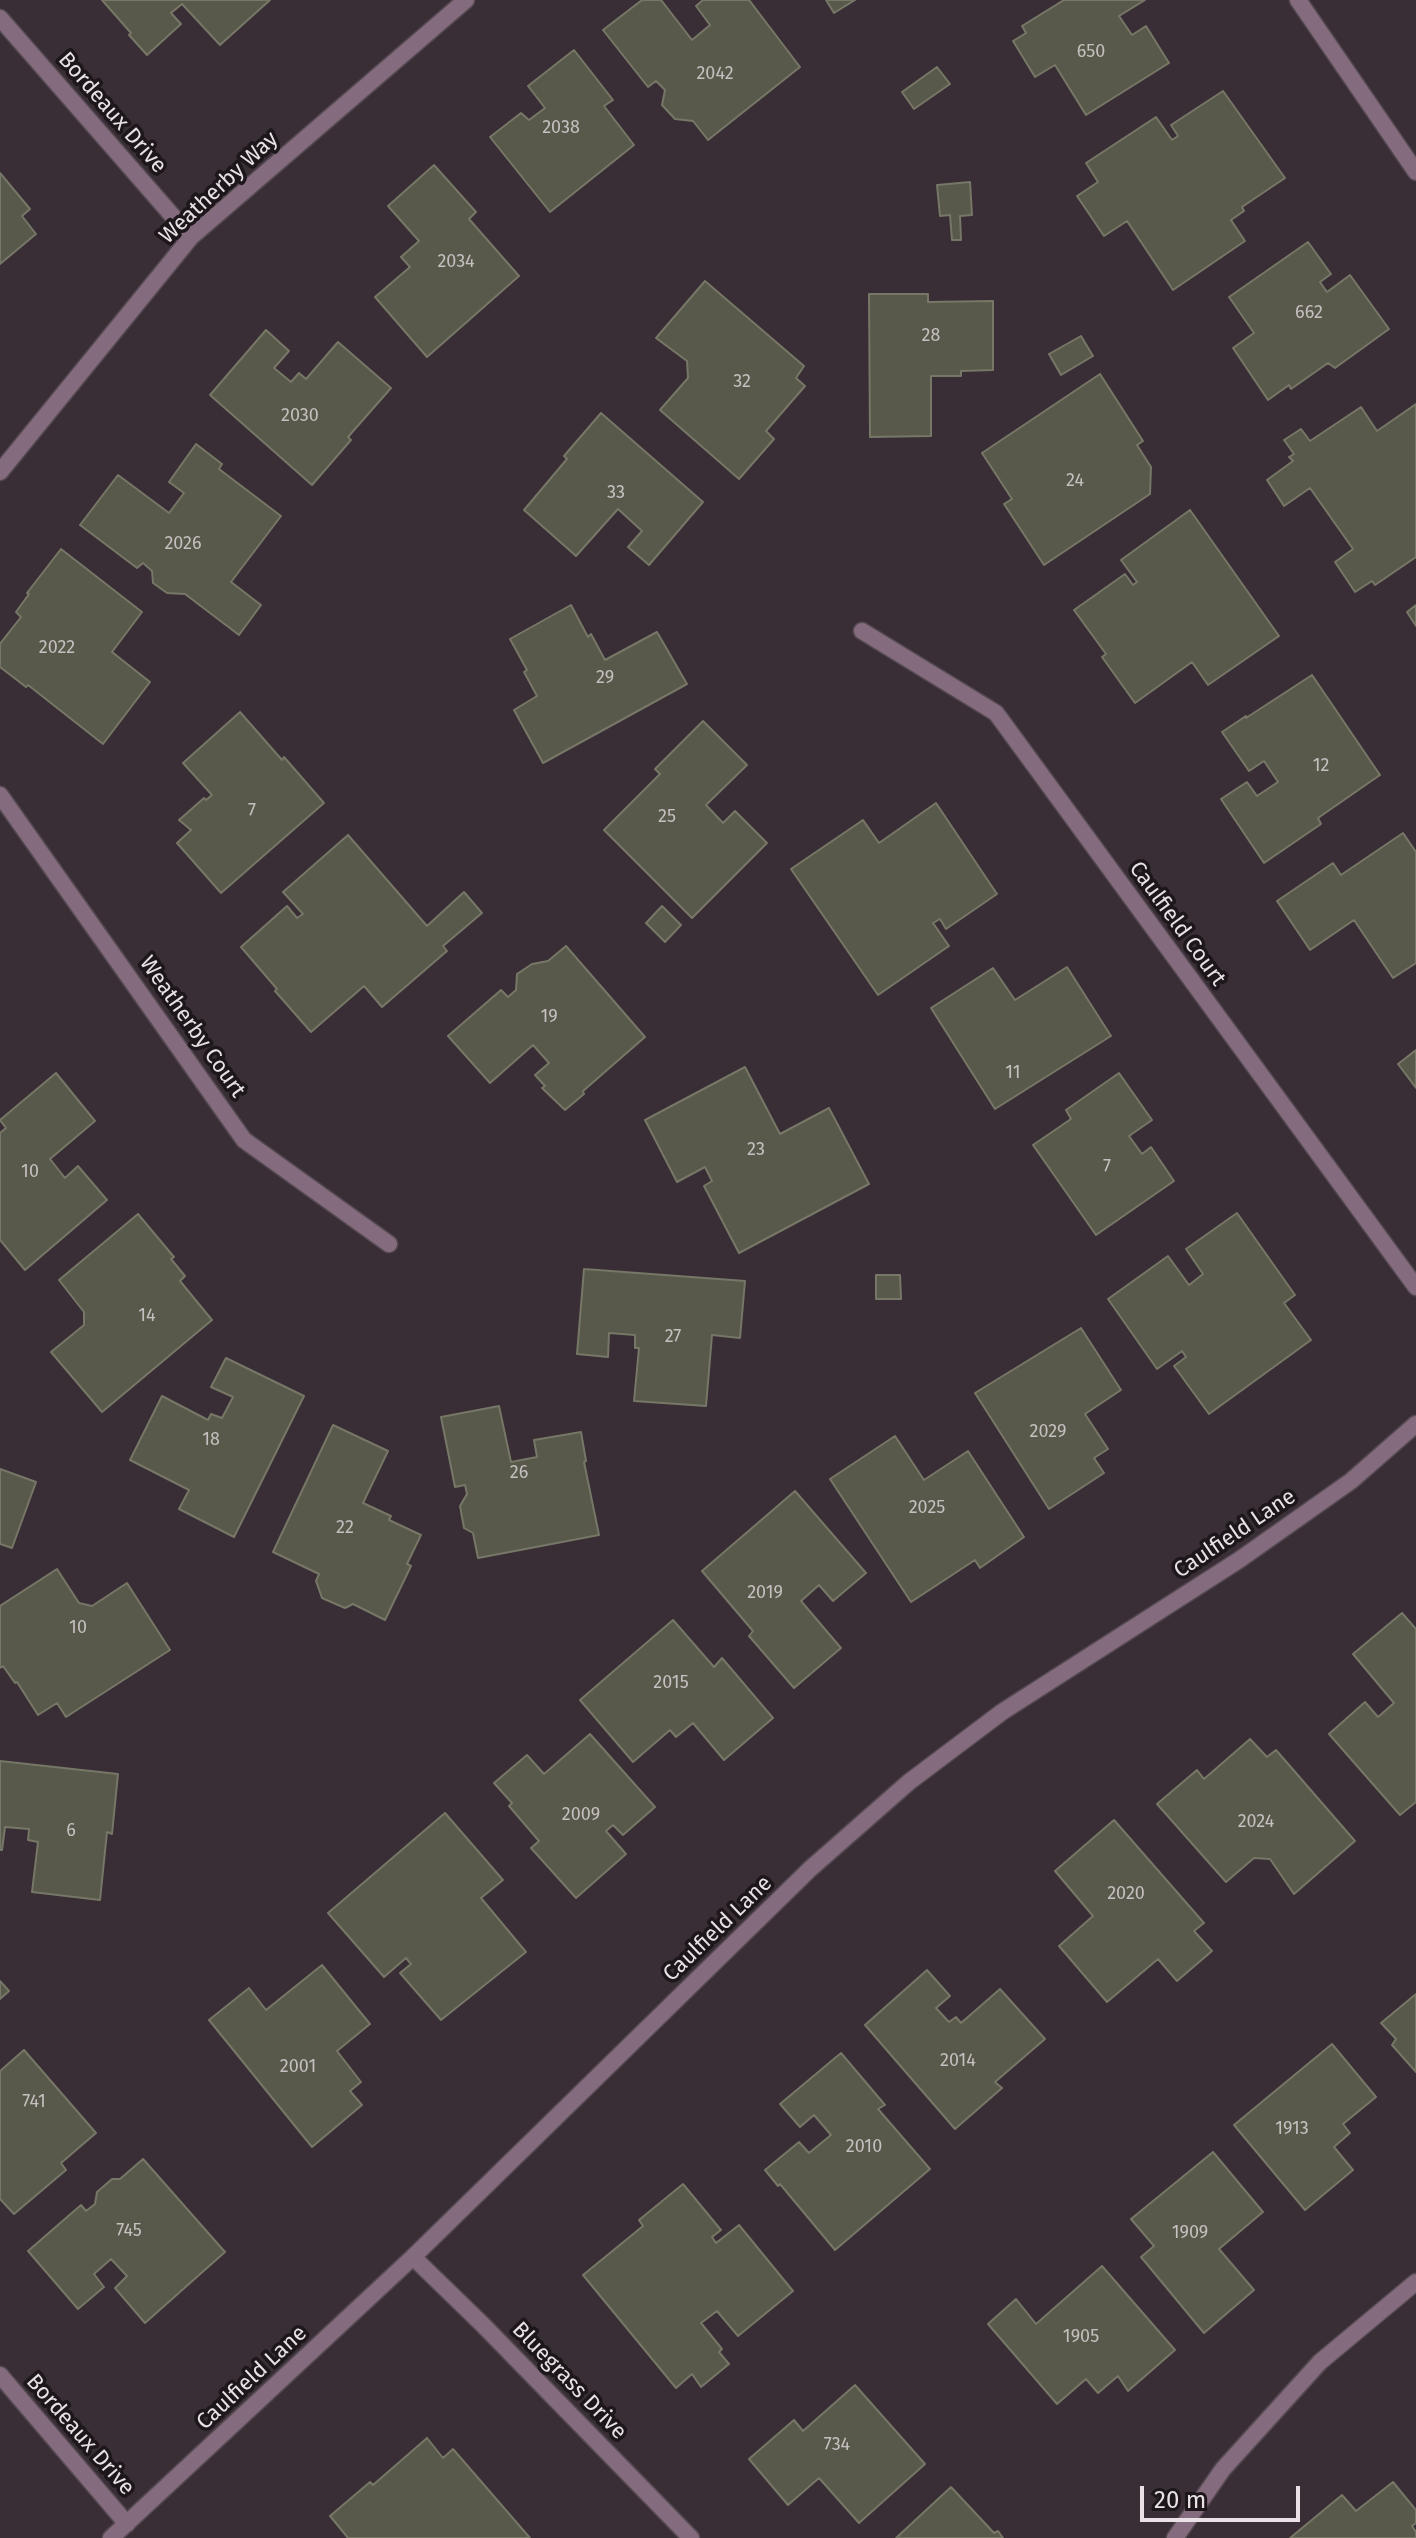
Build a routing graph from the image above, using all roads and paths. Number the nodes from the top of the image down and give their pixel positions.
1 (466, 0) edge
2 (1298, 0) edge
3 (0, 18) edge
4 (1416, 172) edge
5 (191, 237) junction
6 (0, 472) edge
7 (862, 631) dead end
8 (0, 795) edge
9 (389, 1244) dead end
10 (1416, 1287) edge
11 (1416, 1424) edge
12 (413, 2257) junction
13 (1416, 2282) edge
14 (0, 2375) edge
15 (127, 2524) junction
16 (111, 2538) edge
17 (691, 2538) edge
18 (1175, 2538) edge

1 - 5 street, Weatherby Way
2 - 4 street
3 - 5 street, Bordeaux Drive
5 - 6 street, Weatherby Way
7 - 10 street, Caulfield Court
8 - 9 street, Weatherby Court
11 - 12 street, Caulfield Lane
12 - 15 street, Caulfield Lane
12 - 17 street, Bluegrass Drive
13 - 18 street
14 - 15 street, Bordeaux Drive
15 - 16 street, Caulfield Lane

